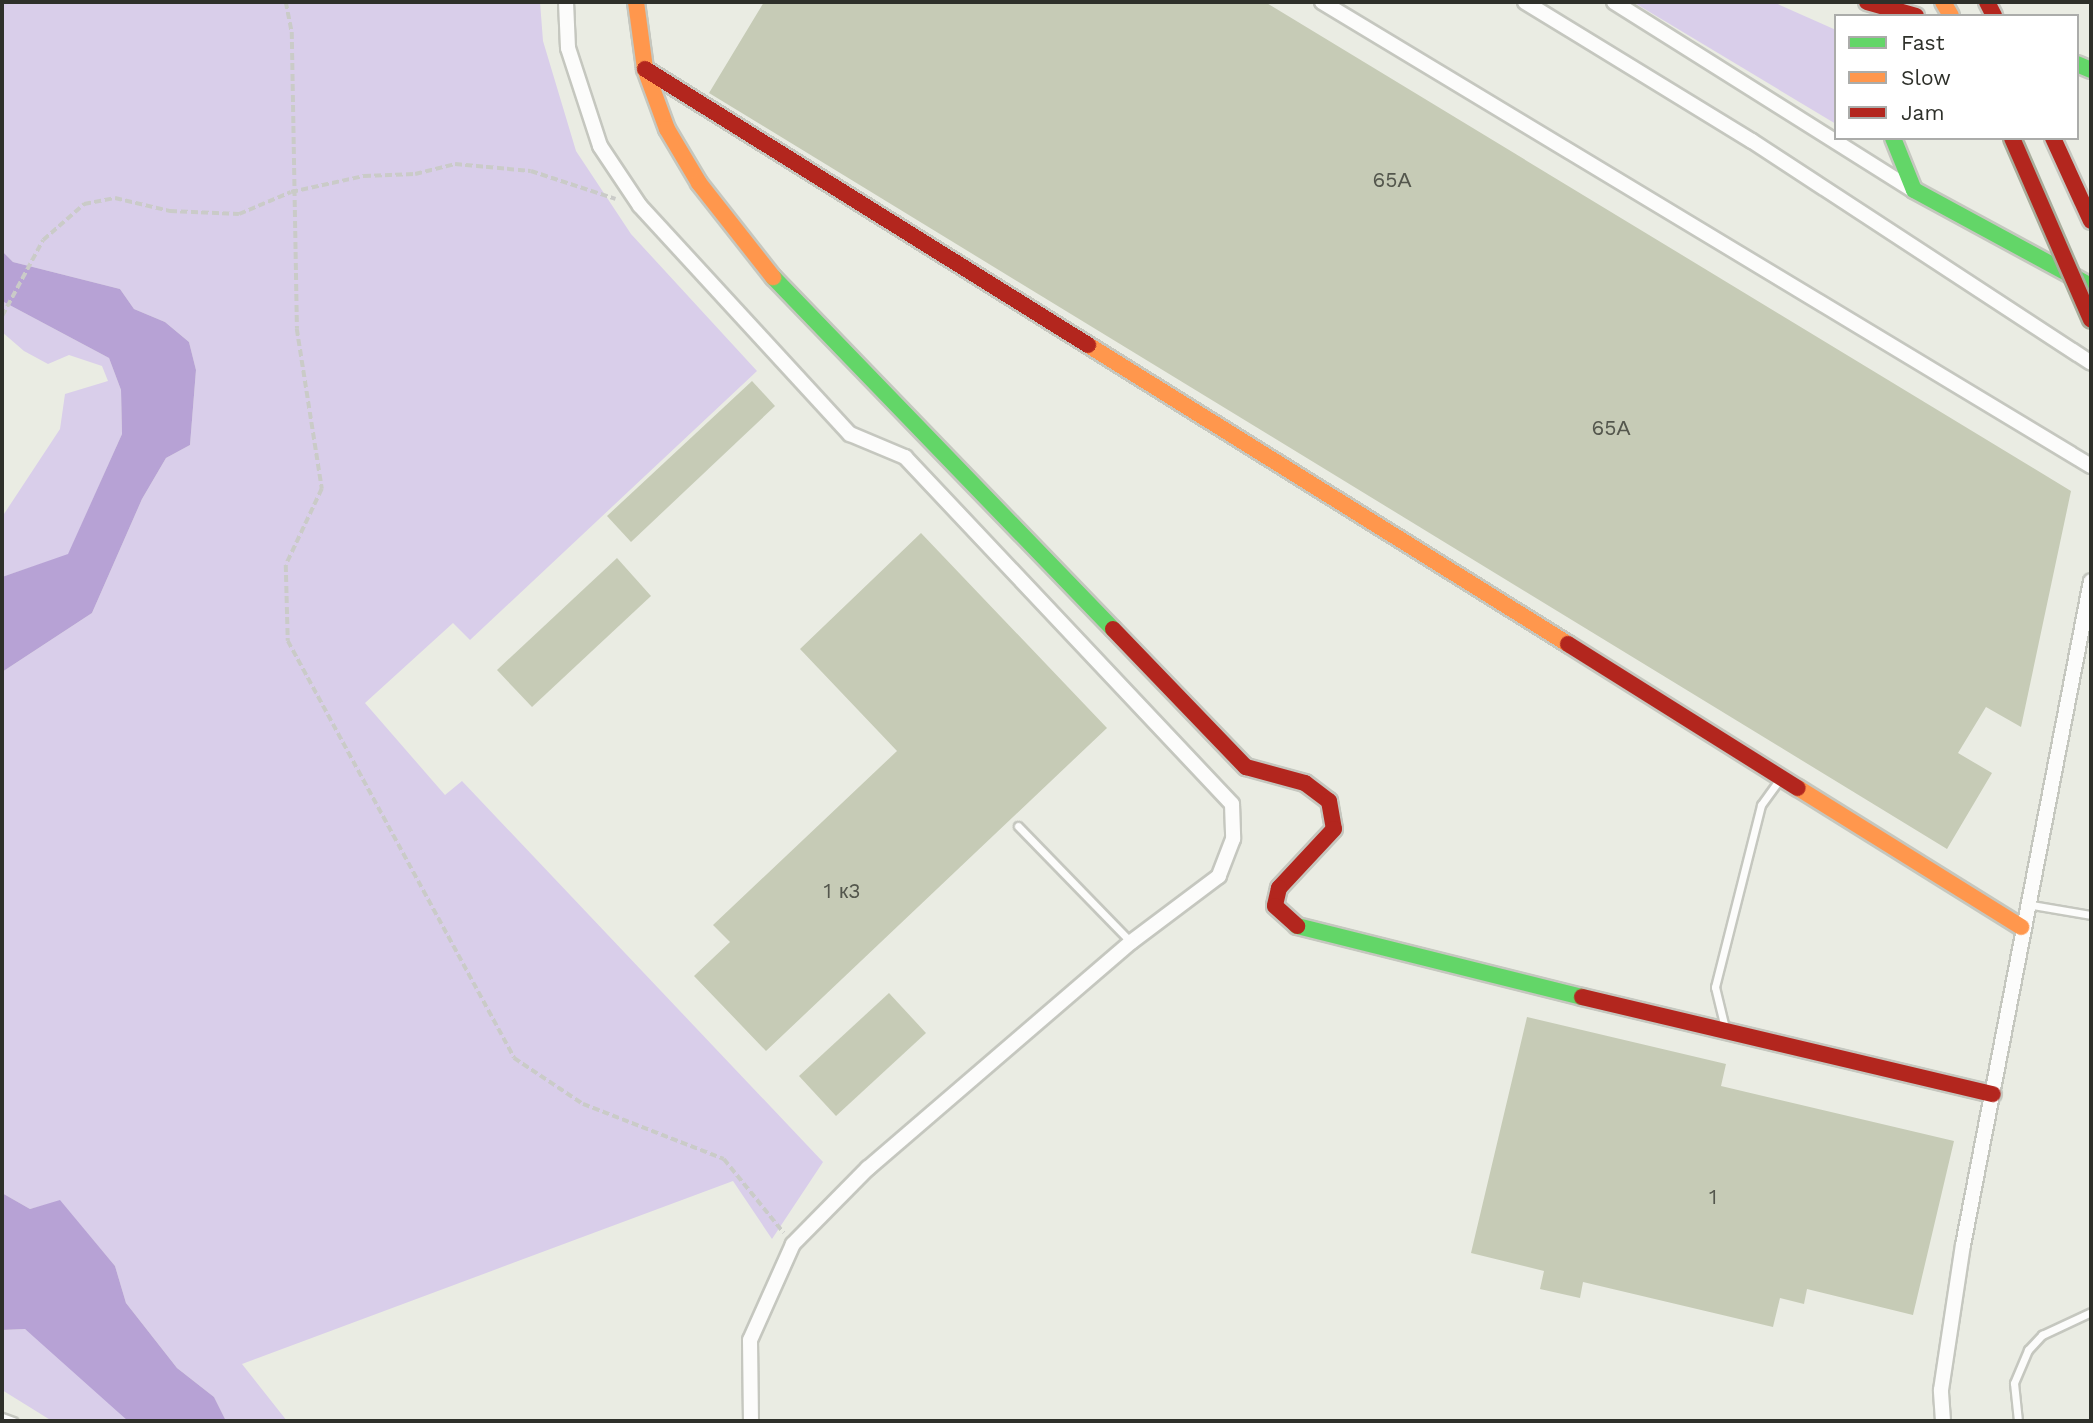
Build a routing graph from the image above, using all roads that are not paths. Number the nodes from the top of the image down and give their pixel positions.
1 (566, 2) edge
2 (636, 2) edge
3 (1322, 2) edge
4 (1525, 2) edge
5 (1614, 2) edge
6 (1867, 2) edge
7 (1909, 14) edge
8 (645, 69) junction
9 (1834, 140) edge
10 (1834, 140) edge
11 (1894, 140) edge
12 (2013, 140) edge
13 (2054, 140) edge
14 (1914, 190) junction
15 (2091, 221) edge
16 (2091, 286) edge
17 (2091, 320) edge
18 (2091, 363) edge
19 (2091, 466) edge
20 (2091, 581) edge
21 (1780, 779) junction
22 (1018, 826) dead end
23 (2025, 904) junction
24 (2091, 915) edge
25 (2021, 927) junction
26 (1132, 942) junction
27 (1725, 1029) junction
28 (1993, 1094) junction
29 (2091, 1312) edge
30 (2, 1417) edge
31 (13, 1421) edge
32 (751, 1421) edge
33 (1943, 1421) edge
34 (2018, 1421) edge

1 - 26 street
2 - 8 main road
3 - 19 street
4 - 18 street
5 - 10 street
6 - 7 main road
8 - 21 main road
8 - 27 main road
9 - 14 street
11 - 14 main road
12 - 17 main road, bridge
13 - 15 main road
14 - 16 main road
20 - 23 street
21 - 25 main road
21 - 27 lane
22 - 26 lane
23 - 24 lane
23 - 25 street
25 - 28 street
26 - 32 street
27 - 28 main road
28 - 33 street
29 - 34 lane
30 - 31 lane

